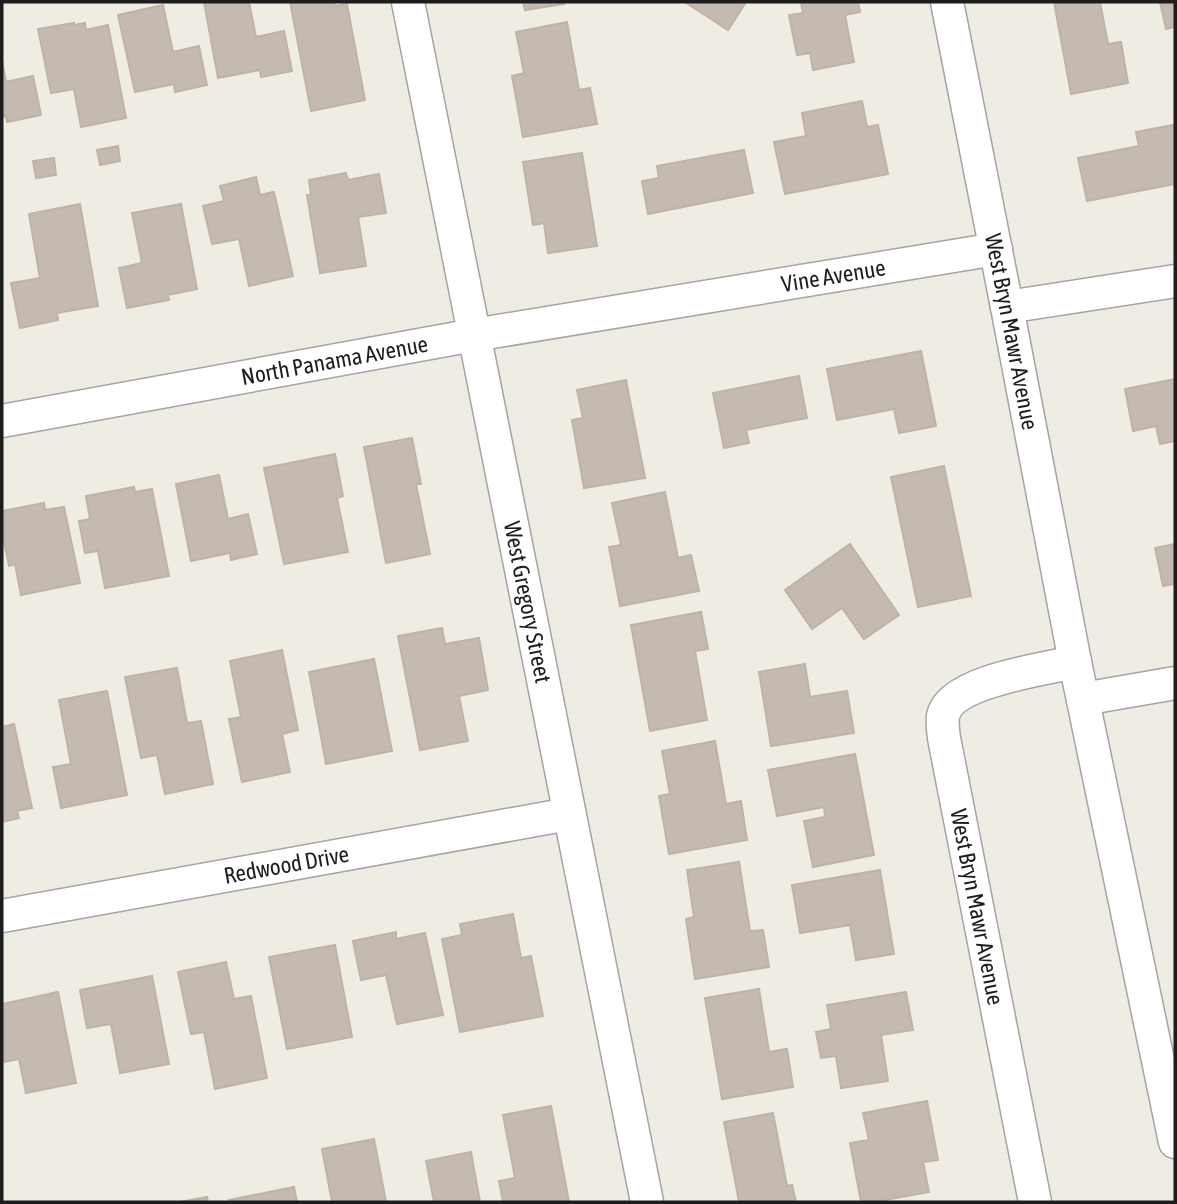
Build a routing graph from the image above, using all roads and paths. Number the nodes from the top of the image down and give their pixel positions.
1 (408, 2) edge
2 (947, 2) edge
3 (996, 248) junction
4 (1175, 281) edge
5 (669, 303) joint
6 (1007, 307) junction
7 (474, 335) junction
8 (2, 421) edge
9 (1075, 662) junction
10 (1175, 682) edge
11 (1083, 699) junction
12 (569, 814) junction
13 (2, 916) edge
14 (1168, 1068) edge
15 (1175, 1142) edge
16 (646, 1202) edge
17 (1035, 1202) edge

1 - 7 street, West Gregory Street
2 - 3 street, West Bryn Mawr Avenue
3 - 5 street, Vine Avenue
3 - 6 street, West Bryn Mawr Avenue
4 - 6 street
5 - 7 street, North Panama Avenue
6 - 9 street, West Bryn Mawr Avenue
7 - 8 street, North Panama Avenue
7 - 12 street, West Gregory Street
9 - 11 street, West Bryn Mawr Avenue
9 - 17 street, West Bryn Mawr Avenue
10 - 11 street
11 - 14 street, West Bryn Mawr Avenue
12 - 13 street, Redwood Drive
12 - 16 street, West Gregory Street
14 - 15 street, West Bryn Mawr Avenue

